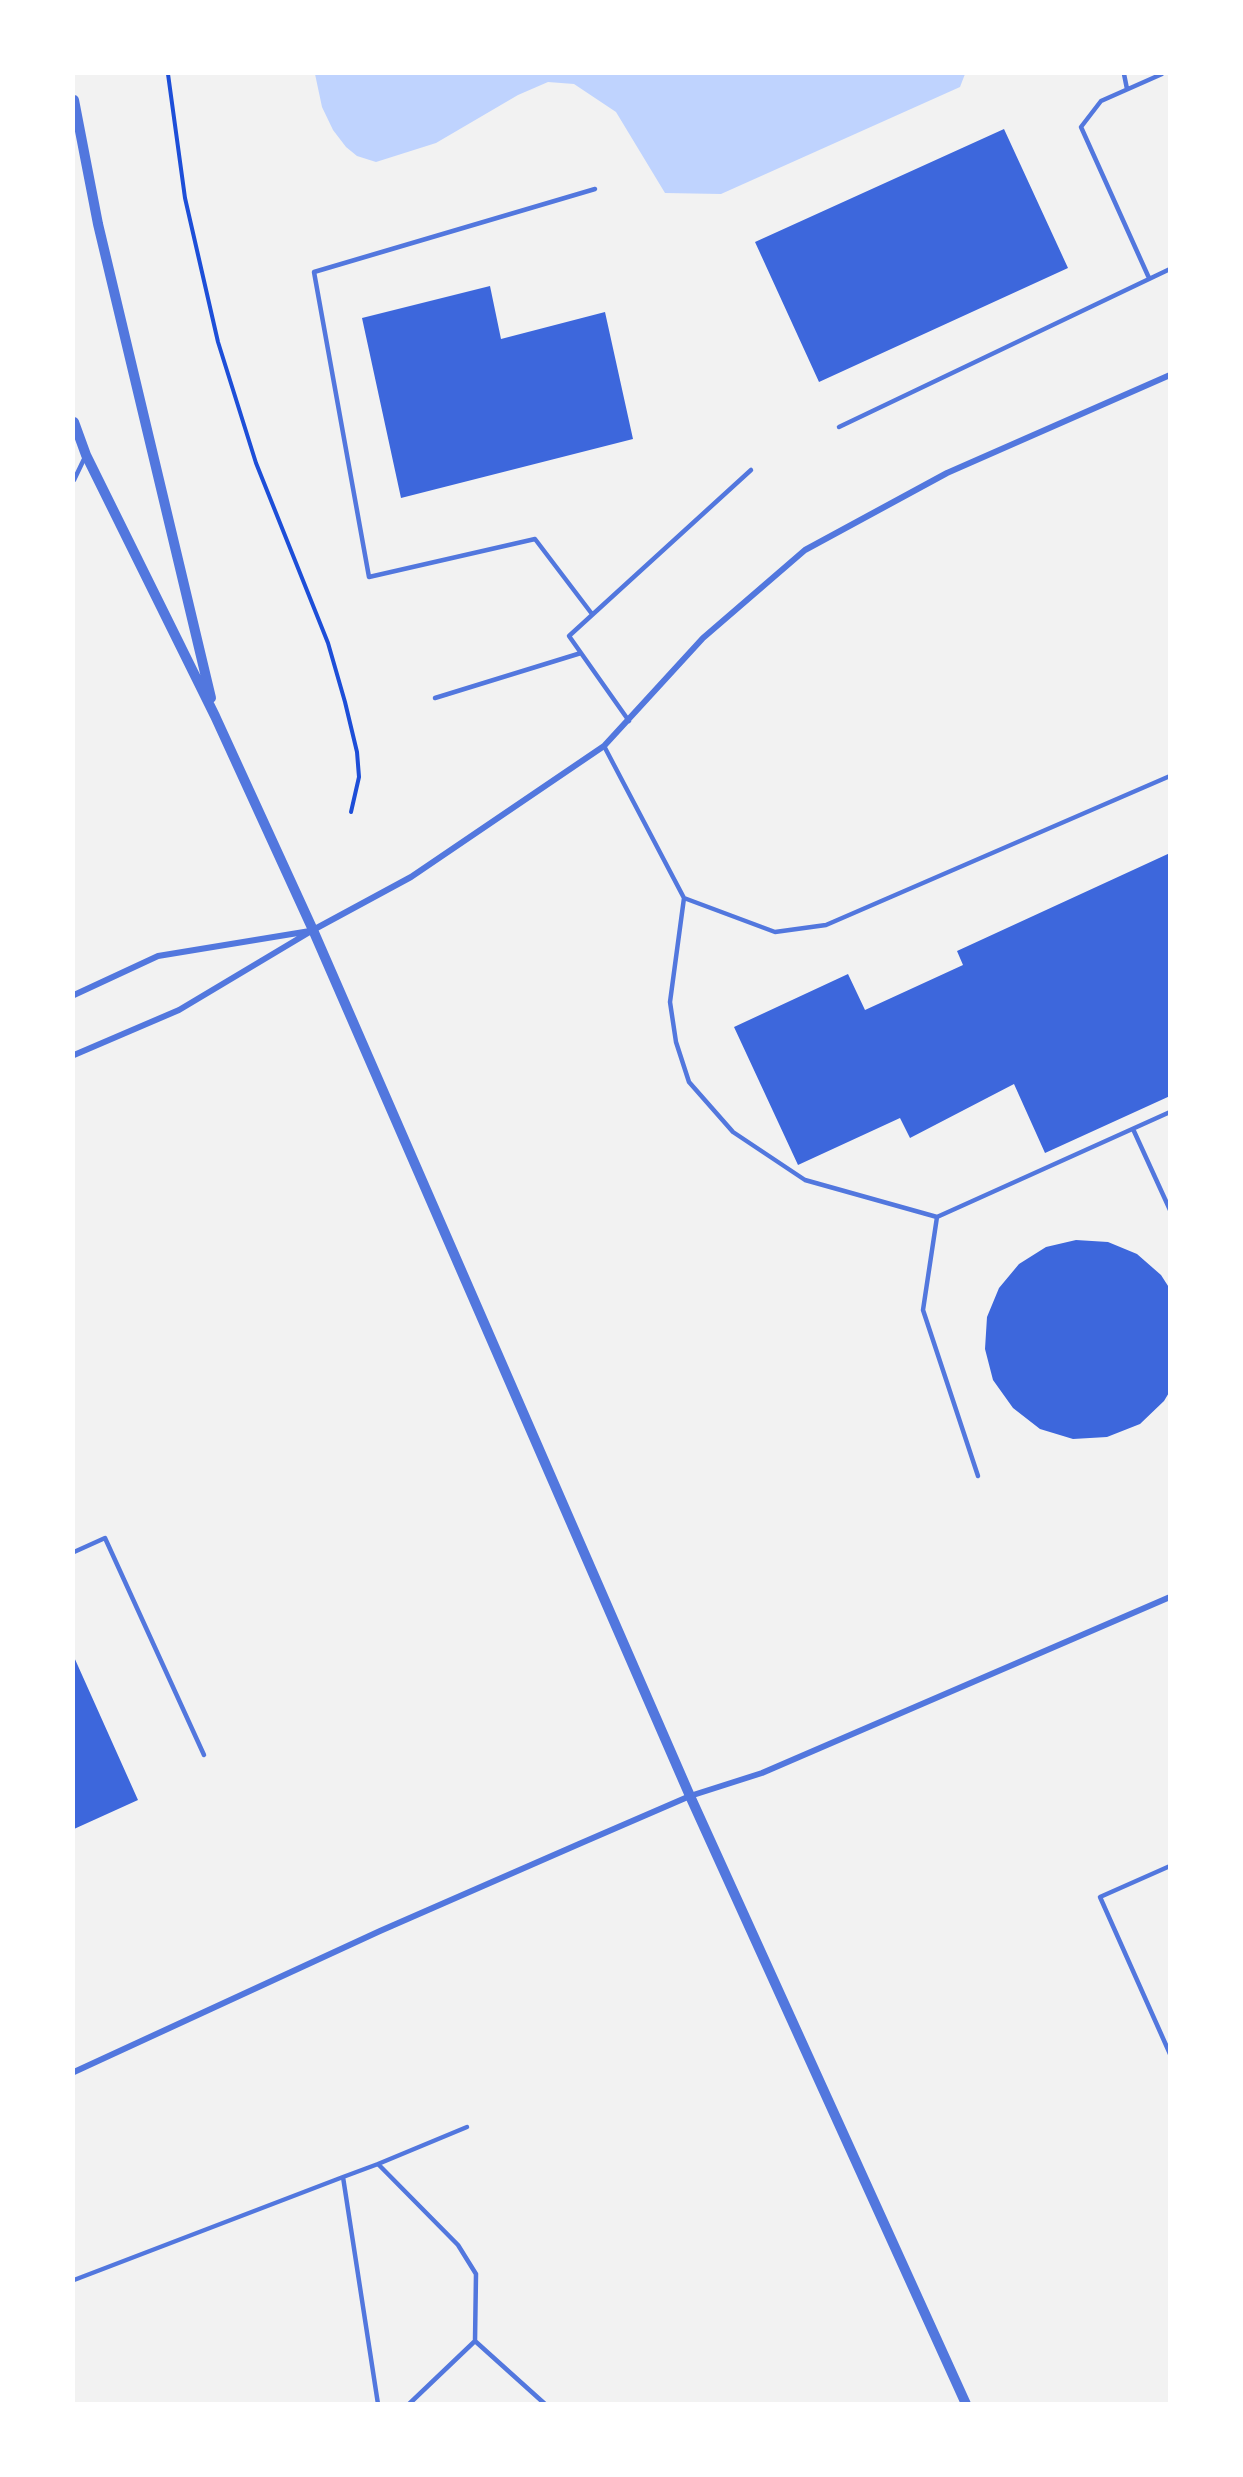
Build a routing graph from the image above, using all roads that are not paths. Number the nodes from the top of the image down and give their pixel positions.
1 (1124, 74) edge
2 (1162, 74) edge
3 (1127, 90) junction
4 (74, 100) edge
5 (595, 189) dead end
6 (1170, 269) edge
7 (1149, 278) junction
8 (1170, 375) edge
9 (74, 422) edge
10 (839, 426) dead end
11 (86, 455) junction
12 (751, 470) dead end
13 (74, 480) edge
14 (592, 614) junction
15 (581, 653) junction
16 (435, 698) dead end
17 (215, 716) junction
18 (629, 721) junction
19 (604, 746) junction
20 (1170, 776) edge
21 (684, 898) junction
22 (313, 930) junction
23 (74, 995) edge
24 (74, 1055) edge
25 (1170, 1112) edge
26 (1133, 1129) junction
27 (1170, 1210) edge
28 (937, 1217) junction
29 (978, 1476) dead end
30 (74, 1552) edge
31 (1170, 1597) edge
32 (204, 1755) dead end
33 (690, 1796) junction
34 (1170, 1866) edge
35 (1170, 2054) edge
36 (74, 2072) edge
37 (467, 2127) dead end
38 (378, 2164) junction
39 (343, 2177) junction
40 (74, 2280) edge
41 (475, 2341) junction
42 (378, 2403) edge
43 (409, 2403) edge
44 (545, 2403) edge
45 (966, 2403) edge

1 - 3 lane
2 - 3 lane
3 - 7 lane
4 - 17 street
5 - 14 lane
6 - 7 lane
7 - 10 lane
8 - 18 street
9 - 11 street
11 - 13 lane
11 - 17 street
12 - 14 lane
14 - 15 lane
15 - 16 lane
15 - 18 lane
17 - 22 street
18 - 19 street
19 - 21 lane
19 - 22 street
20 - 21 lane
21 - 28 lane
22 - 23 street
22 - 24 street
22 - 33 street
25 - 26 lane
26 - 27 lane
26 - 28 lane
28 - 29 lane
30 - 32 lane
31 - 33 street
33 - 36 street
33 - 45 street
34 - 35 lane
37 - 38 lane
38 - 39 lane
38 - 41 lane
39 - 40 lane
39 - 42 lane
41 - 43 lane
41 - 44 lane

